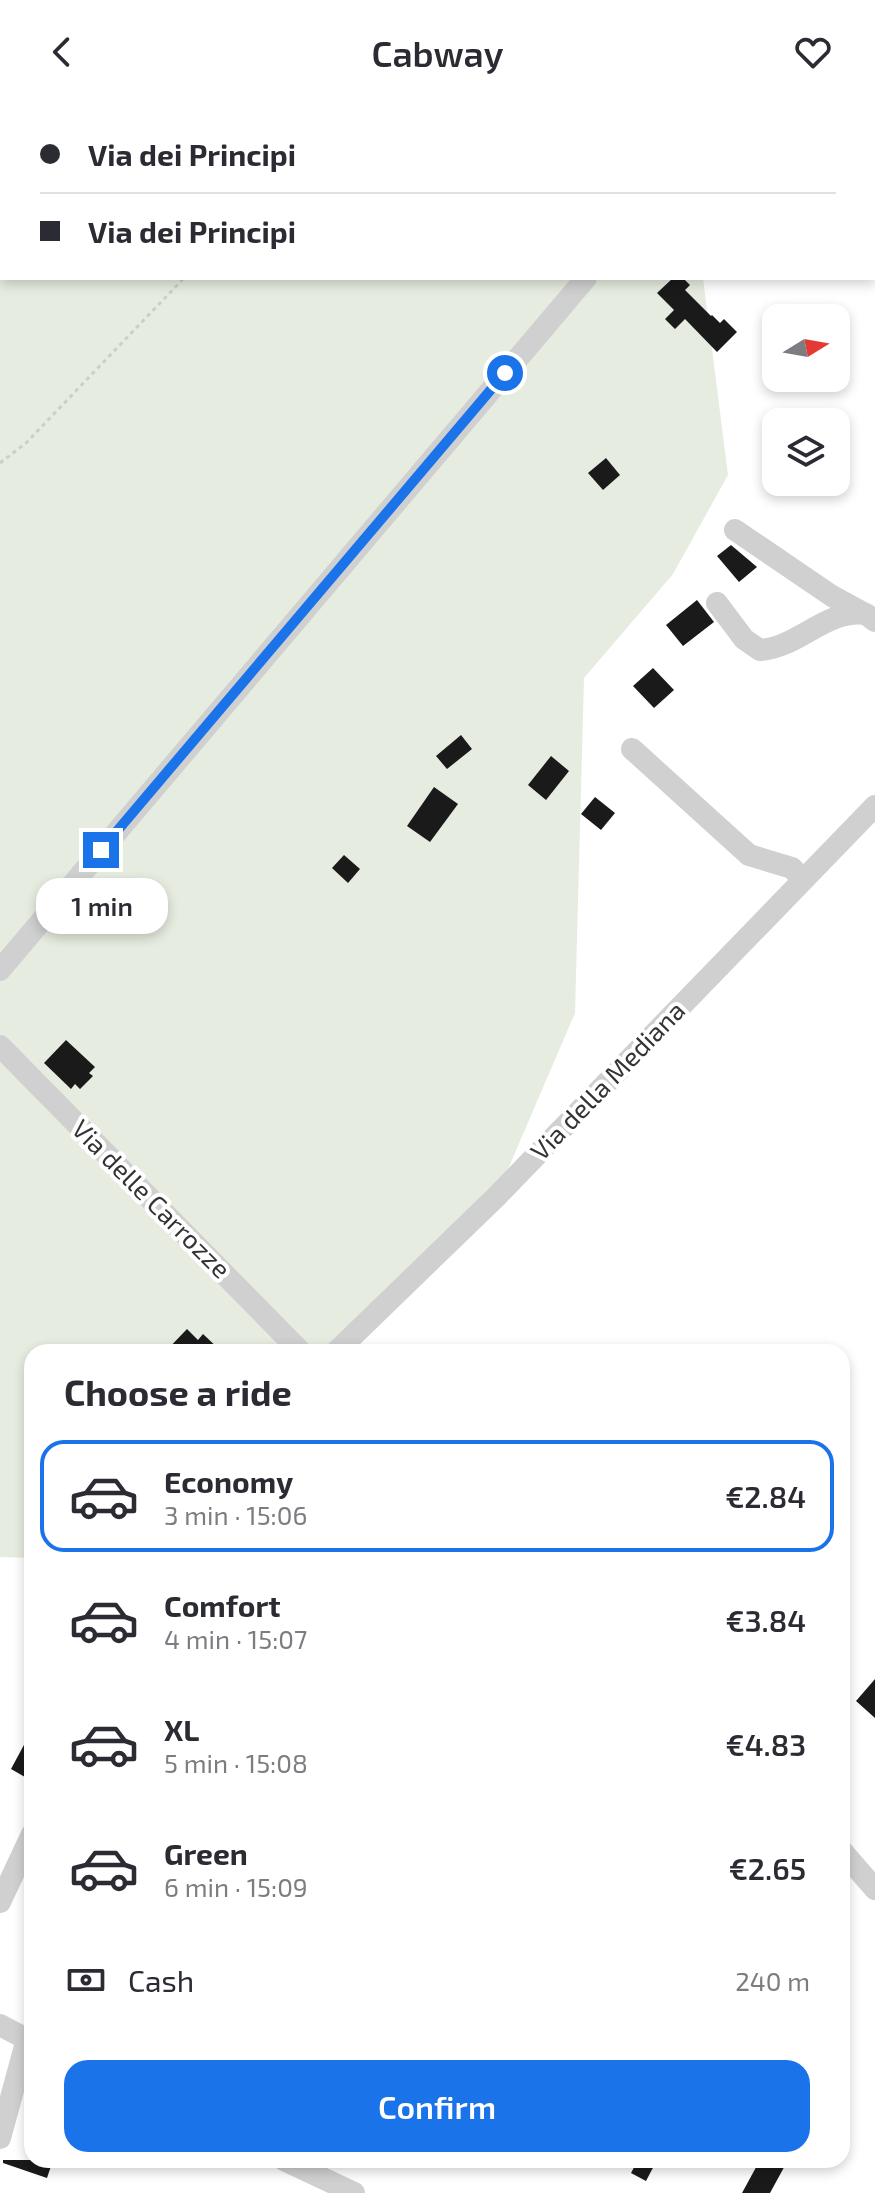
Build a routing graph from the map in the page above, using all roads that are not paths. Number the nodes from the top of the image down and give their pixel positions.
1 (584, 280) edge
2 (735, 530) dead end
3 (717, 603) dead end
4 (870, 618) edge
5 (632, 749) dead end
6 (875, 806) edge
7 (803, 880) junction
8 (0, 970) edge
9 (0, 1046) edge
10 (293, 1344) edge
11 (344, 1344) edge
12 (24, 1851) edge
13 (850, 1860) edge
14 (875, 1889) edge
15 (0, 1902) edge
16 (0, 2025) edge
17 (24, 2037) edge
18 (24, 2057) edge
19 (0, 2138) edge
20 (301, 2168) edge
21 (354, 2193) edge

1 - 8 street
2 - 4 street
3 - 4 street
5 - 7 street
6 - 7 street, Via della Mediana
7 - 11 street, Via della Mediana
9 - 10 street, Via delle Carrozze
12 - 15 street
13 - 14 street
16 - 17 street
18 - 19 street
20 - 21 street

